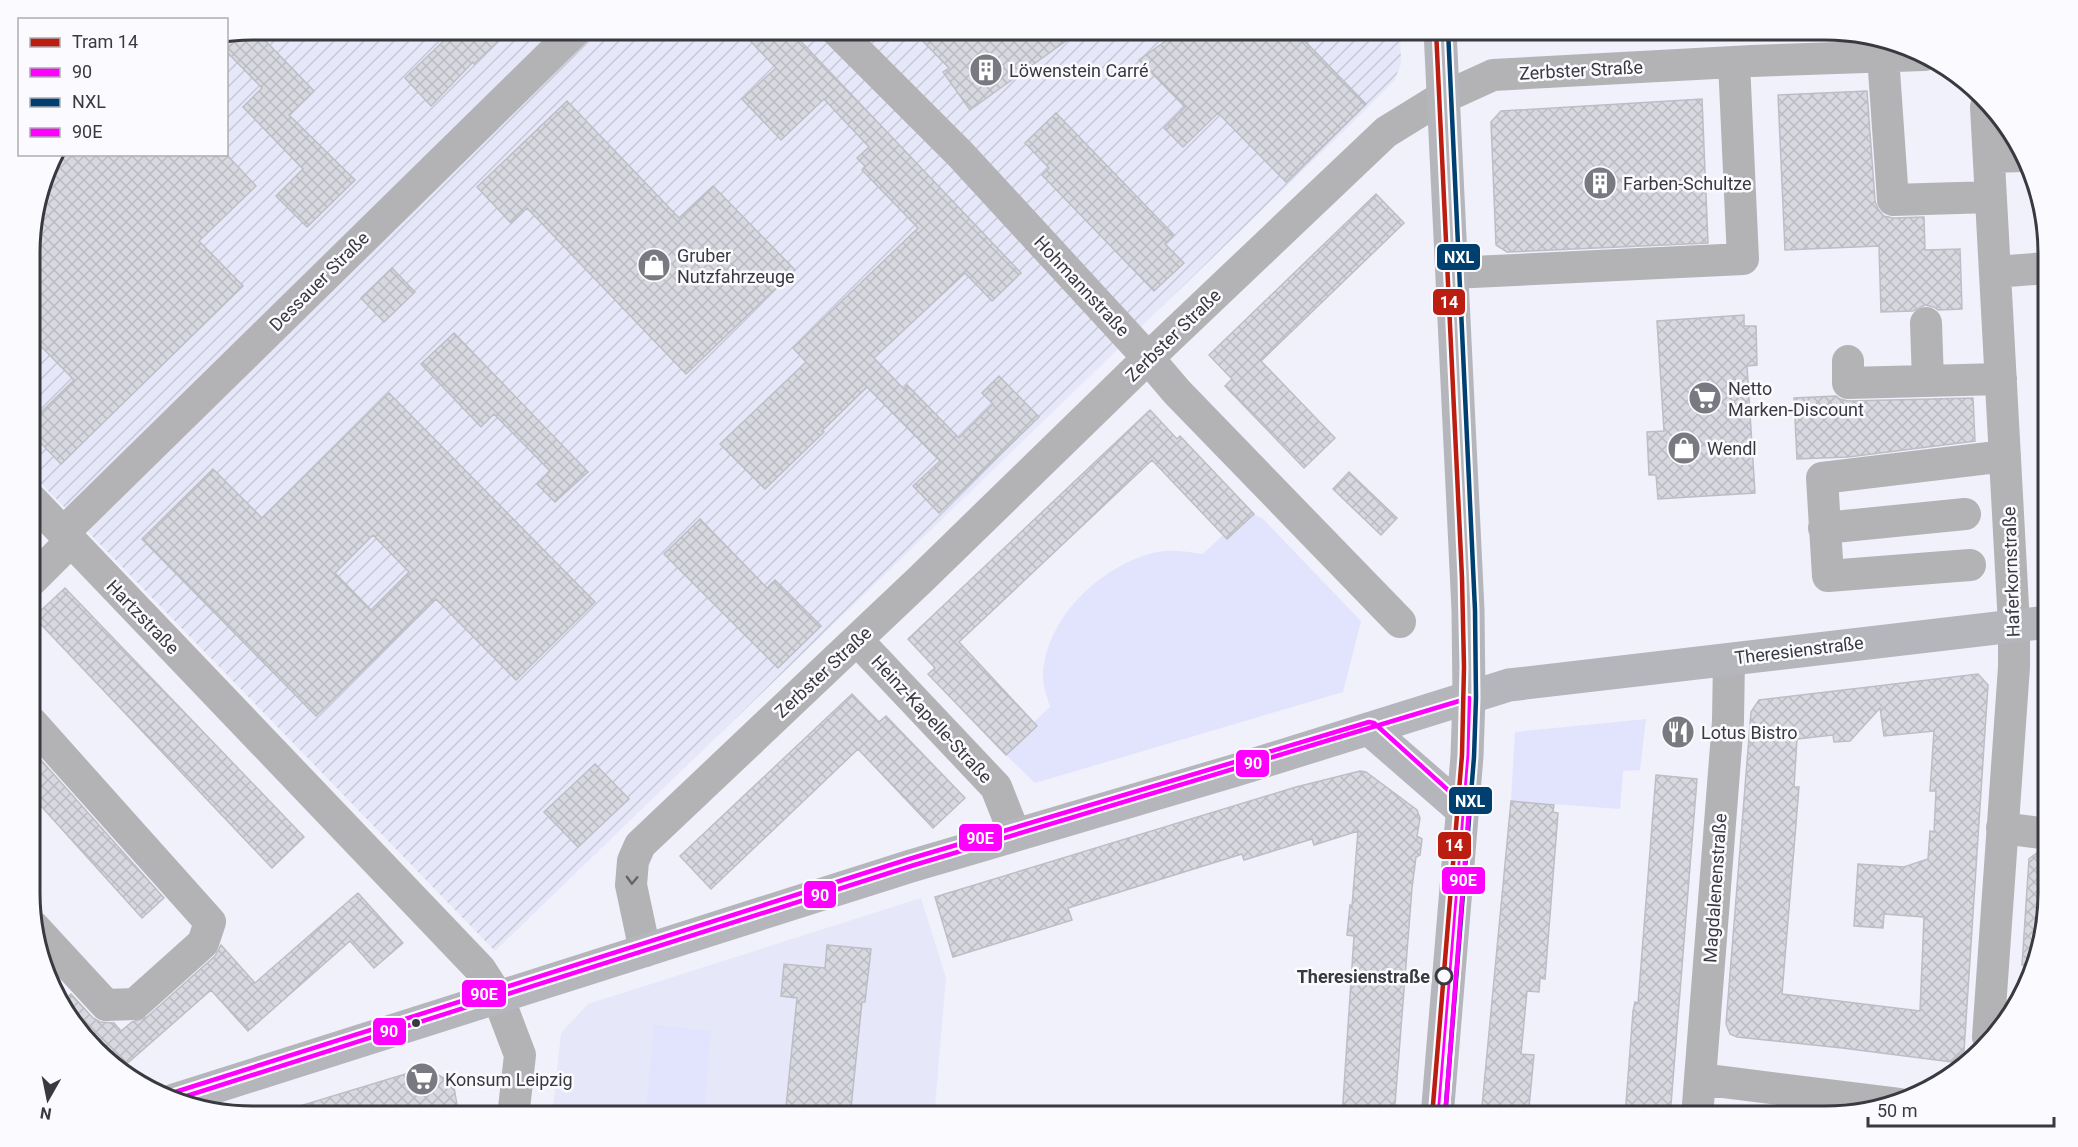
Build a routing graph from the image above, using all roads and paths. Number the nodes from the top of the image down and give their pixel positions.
1 (565, 40) edge
2 (846, 40) edge
3 (1440, 40) edge
4 (1883, 56) junction
5 (1902, 56) edge
6 (1734, 62) junction
7 (1443, 97) junction
8 (1986, 115) edge
9 (2014, 156) edge
10 (1989, 157) junction
11 (1991, 197) junction
12 (2037, 269) edge
13 (1995, 272) junction
14 (1452, 273) junction
15 (1926, 323) dead end
16 (1148, 358) junction
17 (1848, 362) dead end
18 (2001, 379) junction
19 (1928, 381) junction
20 (2005, 456) junction
21 (1965, 514) dead end
22 (48, 522) edge
23 (1824, 528) junction
24 (40, 551) edge
25 (1970, 565) dead end
26 (1400, 622) dead end
27 (2037, 623) edge
28 (2014, 625) junction
29 (857, 640) junction
30 (1729, 659) junction
31 (1469, 698) junction
32 (1369, 729) junction
33 (40, 732) edge
34 (1462, 810) junction
35 (2002, 828) junction
36 (2037, 833) edge
37 (1015, 835) junction
38 (645, 951) junction
39 (49, 953) edge
40 (69, 986) edge
41 (498, 997) junction
42 (1989, 1029) edge
43 (1700, 1079) junction
44 (187, 1096) edge
45 (1872, 1101) edge
46 (514, 1106) edge
47 (1438, 1106) edge
48 (1698, 1106) edge

1 - 22 street, Dessauer Straße
2 - 16 street, Hohmannstraße
3 - 7 main road
4 - 5 street, Zerbster Straße
4 - 6 street, Zerbster Straße
4 - 11 street
6 - 7 street, Zerbster Straße
6 - 14 street
7 - 14 main road
7 - 16 street, Zerbster Straße
8 - 10 street, Haferkornstraße
9 - 10 street
10 - 11 street, Haferkornstraße
11 - 13 street, Haferkornstraße
12 - 13 street
13 - 18 street, Haferkornstraße
14 - 31 main road
15 - 19 street
16 - 26 street, Hohmannstraße
16 - 29 street, Zerbster Straße
17 - 19 street
18 - 19 street
18 - 20 street, Haferkornstraße
20 - 23 street
20 - 28 street, Haferkornstraße
21 - 23 street
22 - 24 street, Dessauer Straße
22 - 41 street, Hartzstraße
23 - 25 street
27 - 28 main road, Theresienstraße
28 - 30 main road, Theresienstraße
28 - 35 street, Haferkornstraße
29 - 37 street, Heinz-Kapelle-Straße
29 -> 38 street, Zerbster Straße
30 - 31 main road, Theresienstraße
30 - 43 street, Magdalenenstraße
31 - 32 main road, Theresienstraße
31 - 34 main road
32 - 34 main road
32 - 37 main road, Theresienstraße
33 - 40 street
34 - 47 main road
35 - 36 street
35 - 42 street, Haferkornstraße
37 - 38 main road, Theresienstraße
38 - 41 main road, Theresienstraße
39 - 40 street
41 - 44 main road, Theresienstraße
41 - 46 street, Hartzstraße
43 - 45 street
43 - 48 street, Magdalenenstraße

